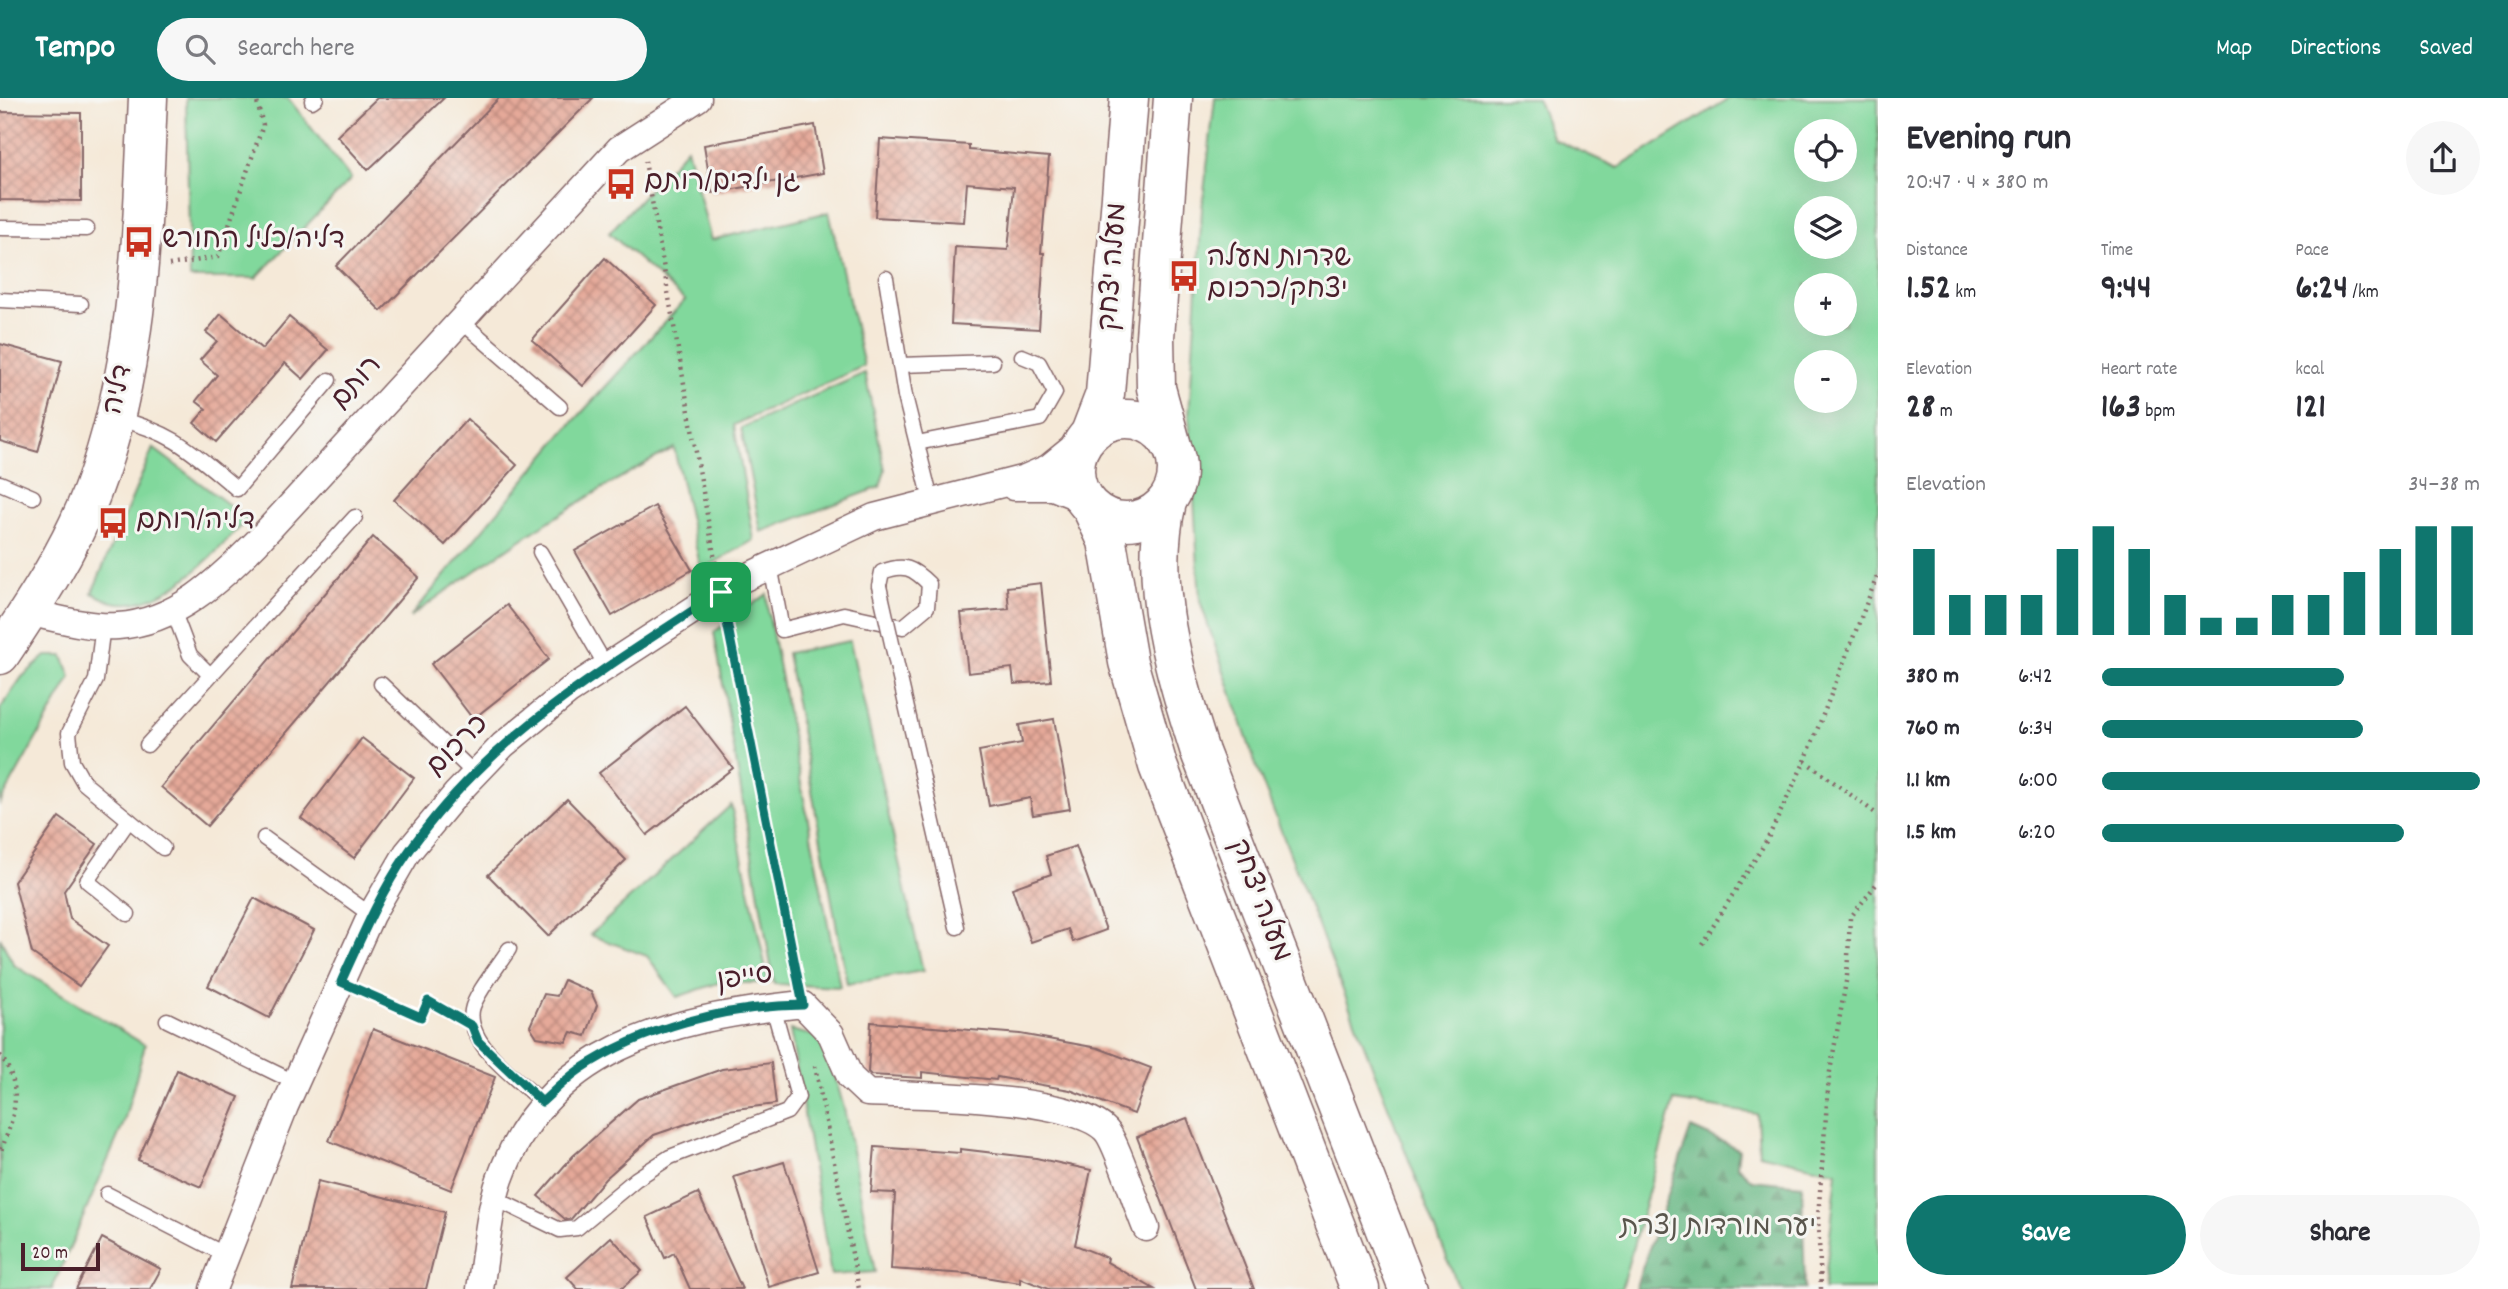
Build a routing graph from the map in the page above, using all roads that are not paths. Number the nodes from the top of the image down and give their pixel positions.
1 (148, 98) edge
2 (698, 98) edge
3 (1129, 98) edge
4 (1174, 98) edge
5 (0, 228) edge
6 (86, 229) dead end
7 (886, 278) dead end
8 (0, 300) edge
9 (81, 304) dead end
10 (460, 320) junction
11 (1022, 356) dead end
12 (993, 362) dead end
13 (900, 365) junction
14 (329, 380) dead end
15 (560, 407) dead end
16 (114, 418) junction
17 (1087, 436) junction
18 (917, 443) junction
19 (1172, 446) junction
20 (0, 484) edge
21 (992, 489) junction
22 (33, 497) dead end
23 (931, 500) junction
24 (1167, 502) junction
25 (1088, 504) junction
26 (355, 517) dead end
27 (540, 551) dead end
28 (771, 565) junction
29 (173, 610) junction
30 (27, 612) junction
31 (103, 625) junction
32 (0, 655) edge
33 (606, 666) junction
34 (210, 675) junction
35 (382, 684) dead end
36 (147, 745) dead end
37 (475, 775) junction
38 (130, 820) junction
39 (264, 838) dead end
40 (163, 848) dead end
41 (128, 915) dead end
42 (371, 915) junction
43 (957, 927) dead end
44 (509, 949) dead end
45 (773, 1007) junction
46 (167, 1020) dead end
47 (296, 1083) junction
48 (542, 1102) junction
49 (107, 1194) dead end
50 (496, 1199) junction
51 (1146, 1228) dead end
52 (226, 1255) junction
53 (213, 1289) edge
54 (480, 1289) edge
55 (1360, 1289) edge
56 (1408, 1289) edge

1 - 16 street, דליה
2 - 10 street, רותם
3 - 17 street, מעלה יצחק
4 - 19 street, מעלה יצחק
5 - 6 lane
7 - 13 lane
8 - 9 lane
10 - 15 lane
10 - 29 street, רותם
11 - 18 lane
12 - 13 lane
13 - 18 lane
14 - 16 lane
16 - 30 street, דליה
17 - 19 street
17 - 21 street, כרכום
17 - 25 street
18 - 23 lane
19 - 24 street
20 - 22 lane
21 - 23 street, כרכום
21 - 25 street, כרכום
23 - 28 street, כרכום
24 - 25 street
24 - 56 street, מעלה יצחק
25 - 55 street, מעלה יצחק
26 - 34 lane
27 - 33 lane
28 - 33 street, כרכום
28 - 43 lane, bridge
29 - 31 street, רותם
29 - 34 lane
30 - 31 street, רותם
30 - 32 street, דליה
31 - 38 lane
33 - 37 street, כרכום
34 - 36 lane
35 - 37 lane
37 - 42 street, כרכום
38 - 40 lane
38 - 41 lane
39 - 42 lane
42 - 47 street, כרכום
44 - 48 lane
45 - 48 street, סייפן
45 - 50 lane
45 - 51 street, סייפן
46 - 47 lane
47 - 52 street, כרכום
48 - 50 street, סייפן
49 - 52 lane
50 - 54 street, סייפן
52 - 53 street, כרכום

